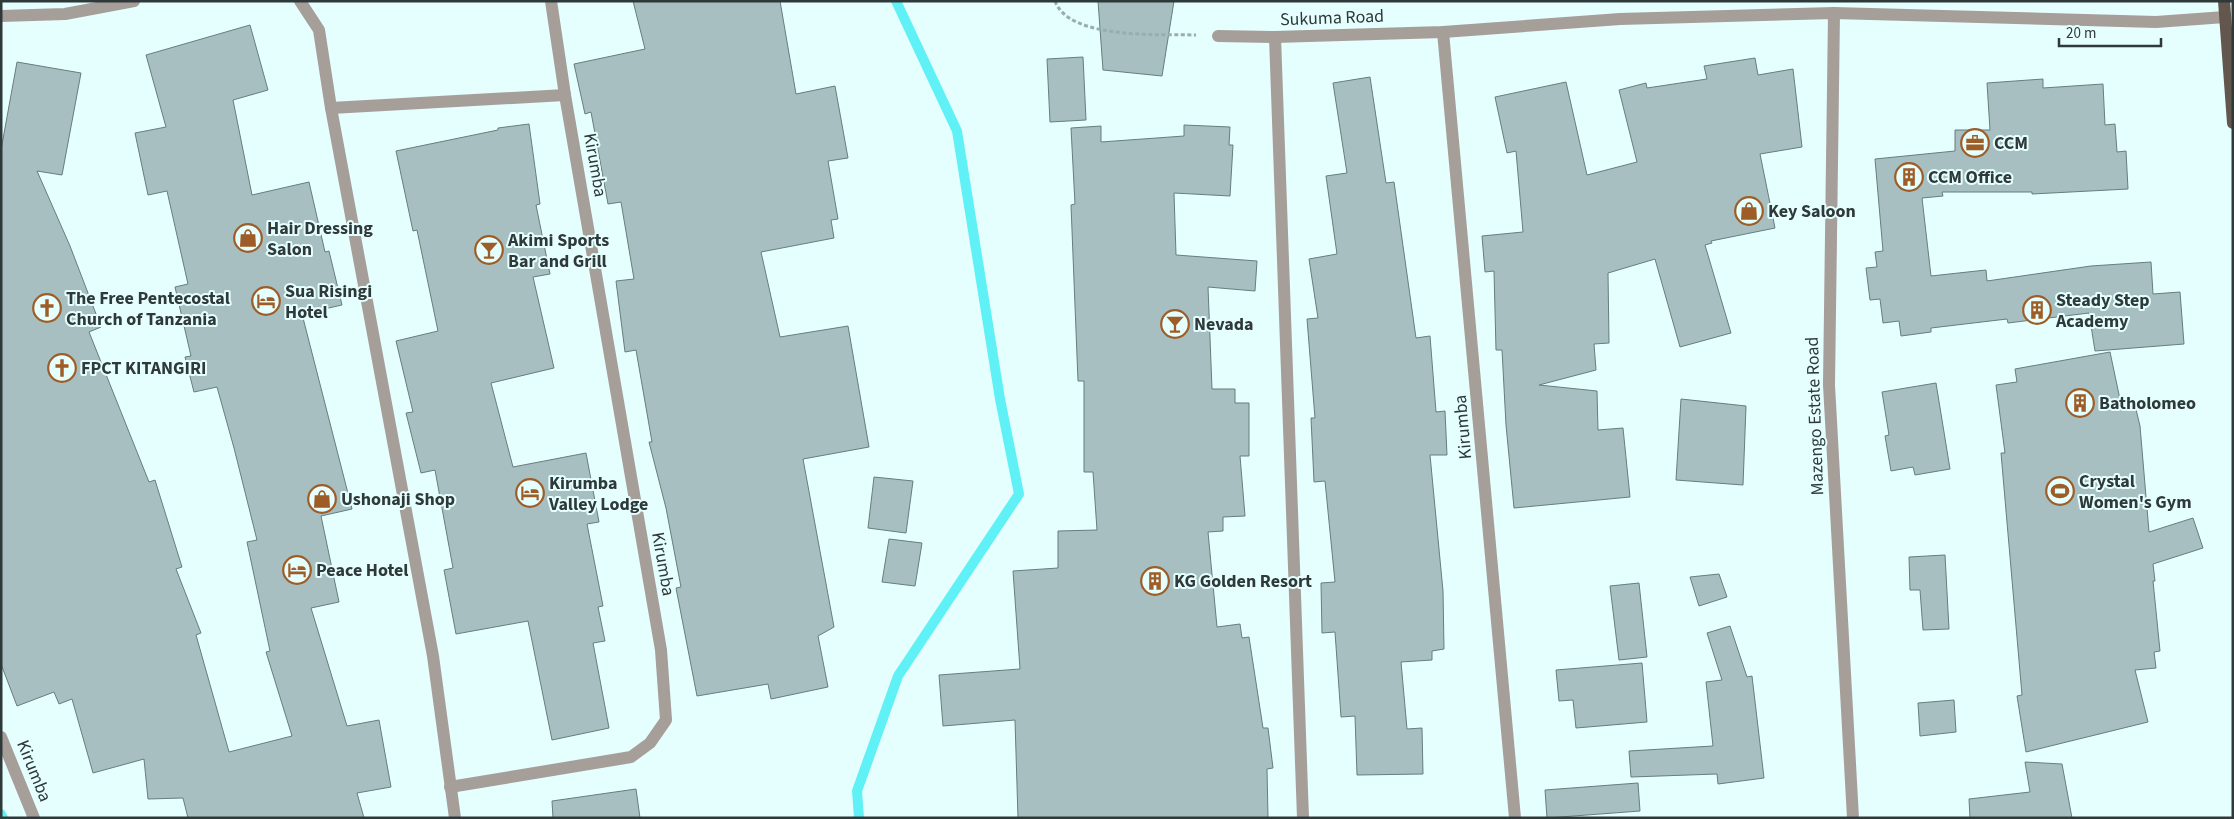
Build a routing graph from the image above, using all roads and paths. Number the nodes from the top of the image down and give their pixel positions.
1 (134, 1) edge
2 (300, 1) edge
3 (552, 1) edge
4 (1055, 1) edge
5 (2224, 1) edge
6 (1834, 13) junction
7 (1, 16) edge
8 (2225, 17) junction
9 (1443, 32) junction
10 (1218, 36) joint
11 (1275, 37) junction
12 (565, 95) junction
13 (331, 108) junction
14 (2233, 123) edge
15 (1, 737) edge
16 (450, 786) junction
17 (34, 818) edge
18 (455, 818) edge
19 (1303, 818) edge
20 (1516, 818) edge
21 (1853, 818) edge

1 - 7 street
2 - 13 street
3 - 12 street, Kirumba
4 - 10 path
5 - 8 main road
6 - 8 street, Sukuma Road
6 - 9 street, Sukuma Road
6 - 21 street, Mazengo Estate Road
8 - 14 main road
9 - 11 street, Sukuma Road
9 - 20 street, Kirumba
10 - 11 street, Sukuma Road
11 - 19 street
12 - 13 street
12 - 16 street, Kirumba
13 - 16 street
15 - 17 street, Kirumba
16 - 18 street

